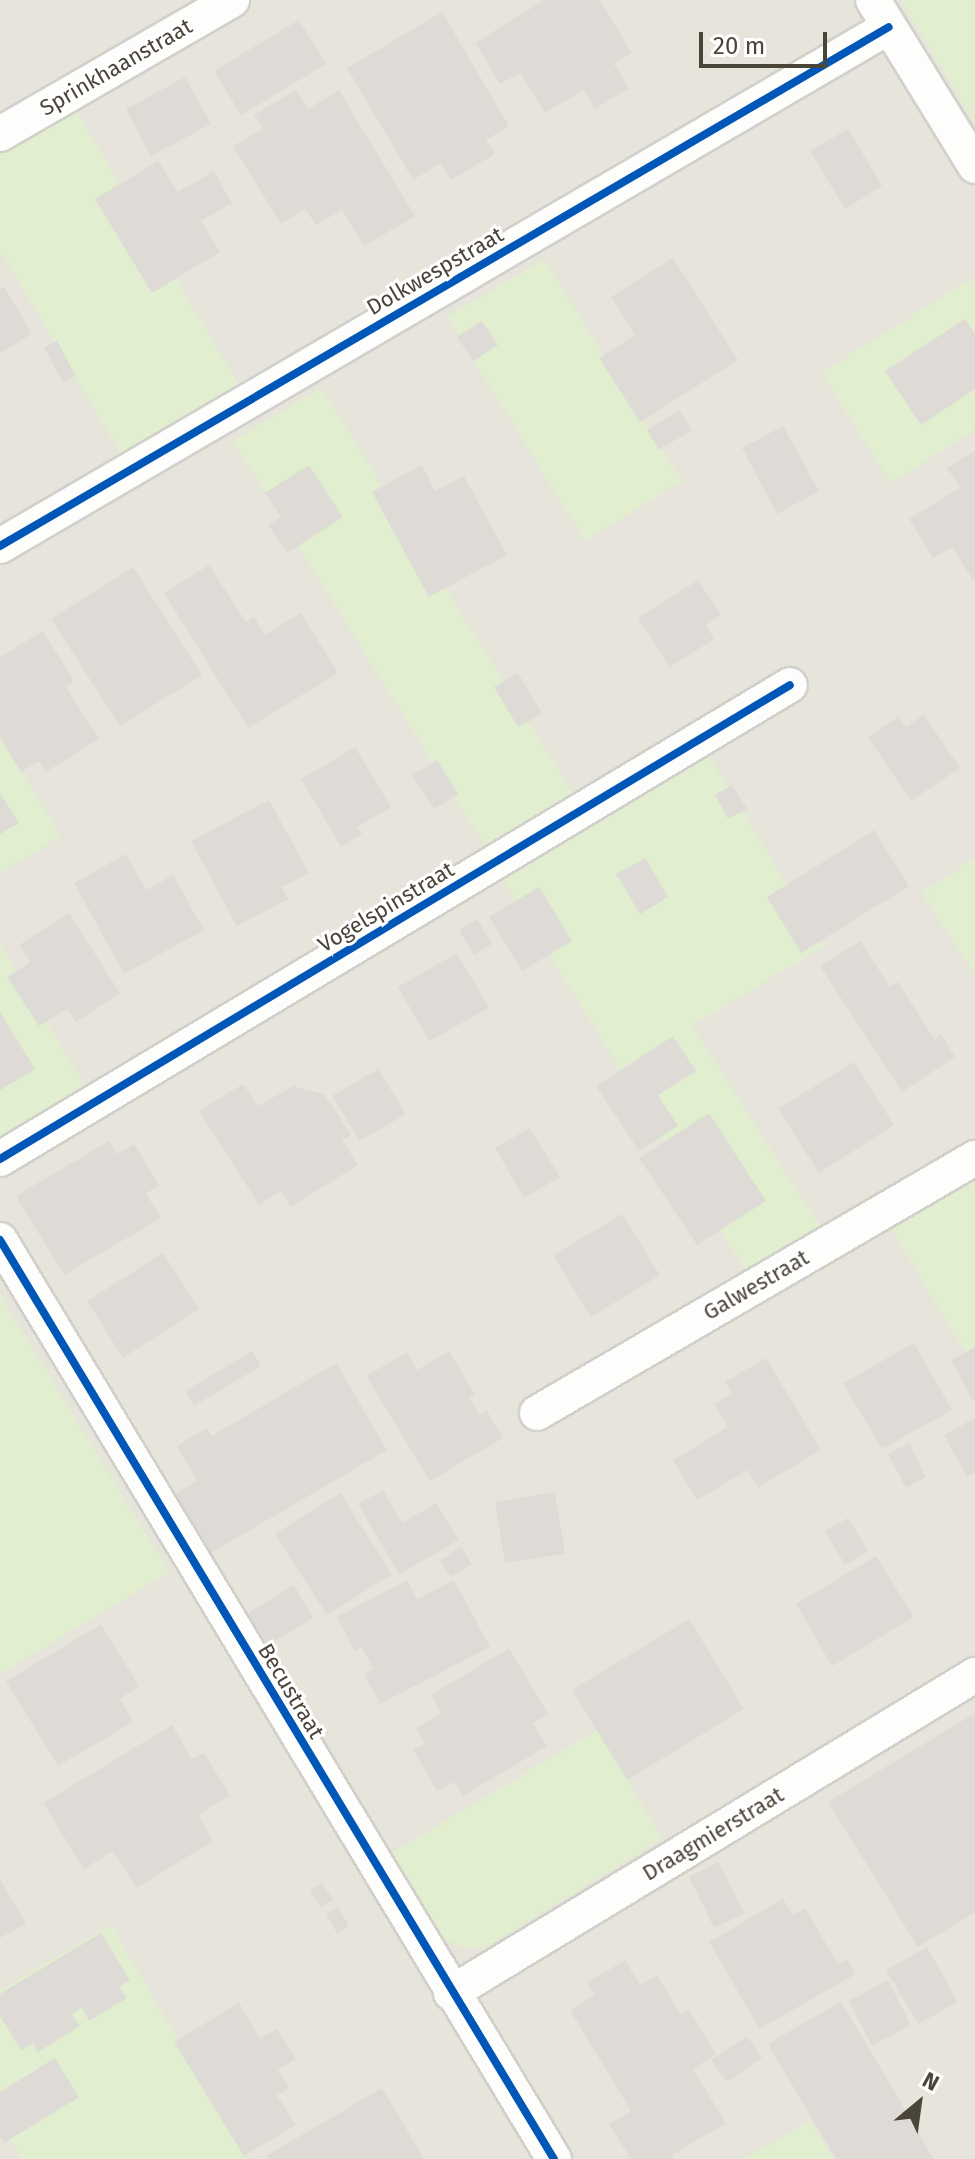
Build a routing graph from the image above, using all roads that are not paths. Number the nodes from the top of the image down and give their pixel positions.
1 (232, 0) edge
2 (881, 14) edge
3 (0, 134) edge
4 (975, 166) edge
5 (0, 546) edge
6 (790, 685) dead end
7 (975, 1158) edge
8 (0, 1159) edge
9 (0, 1240) edge
10 (537, 1413) dead end
11 (975, 1675) edge
12 (451, 1993) junction
13 (554, 2159) edge

1 - 3 street, Sprinkhaanstraat
2 - 4 street
2 - 5 street, Dolkwespstraat
6 - 8 street, Vogelspinstraat
7 - 10 street, Galwestraat
9 - 12 street, Becustraat
11 - 12 street, Draagmierstraat
12 - 13 street, Becustraat

